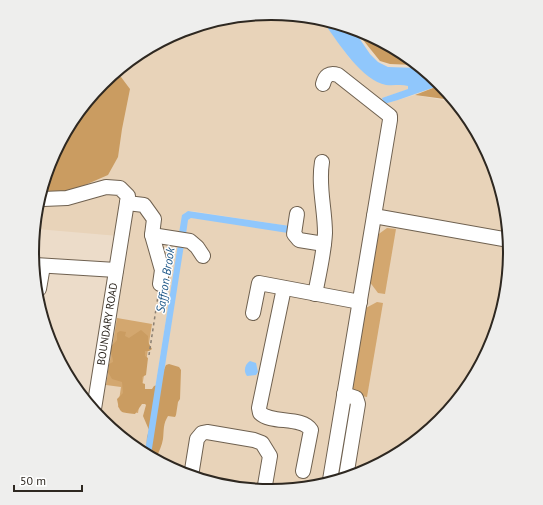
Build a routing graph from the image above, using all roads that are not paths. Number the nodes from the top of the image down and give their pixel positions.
1 (323, 84) dead end
2 (322, 162) dead end
3 (45, 199) edge
4 (127, 203) junction
5 (297, 214) dead end
6 (374, 216) junction
7 (152, 235) junction
8 (504, 239) edge
9 (324, 244) junction
10 (203, 256) dead end
11 (39, 265) edge
12 (116, 270) junction
13 (160, 284) road end
14 (284, 288) junction
15 (315, 294) junction
16 (360, 302) junction
17 (253, 313) dead end
18 (344, 394) junction
19 (95, 403) edge
20 (192, 471) edge
21 (303, 471) dead end
22 (347, 473) edge
23 (330, 477) edge
24 (265, 485) edge

1 - 6 street
2 - 9 street
3 - 4 street
4 - 7 street
4 - 12 street, BOUNDARY ROAD
5 - 9 street
6 - 8 street
6 - 16 street
7 - 10 street
7 - 13 street
9 - 15 street
11 - 12 street
12 - 19 street, BOUNDARY ROAD
14 - 15 street
14 - 17 street
14 - 21 street
15 - 16 street
16 - 18 street
18 - 22 street
18 - 23 street
20 - 24 street

